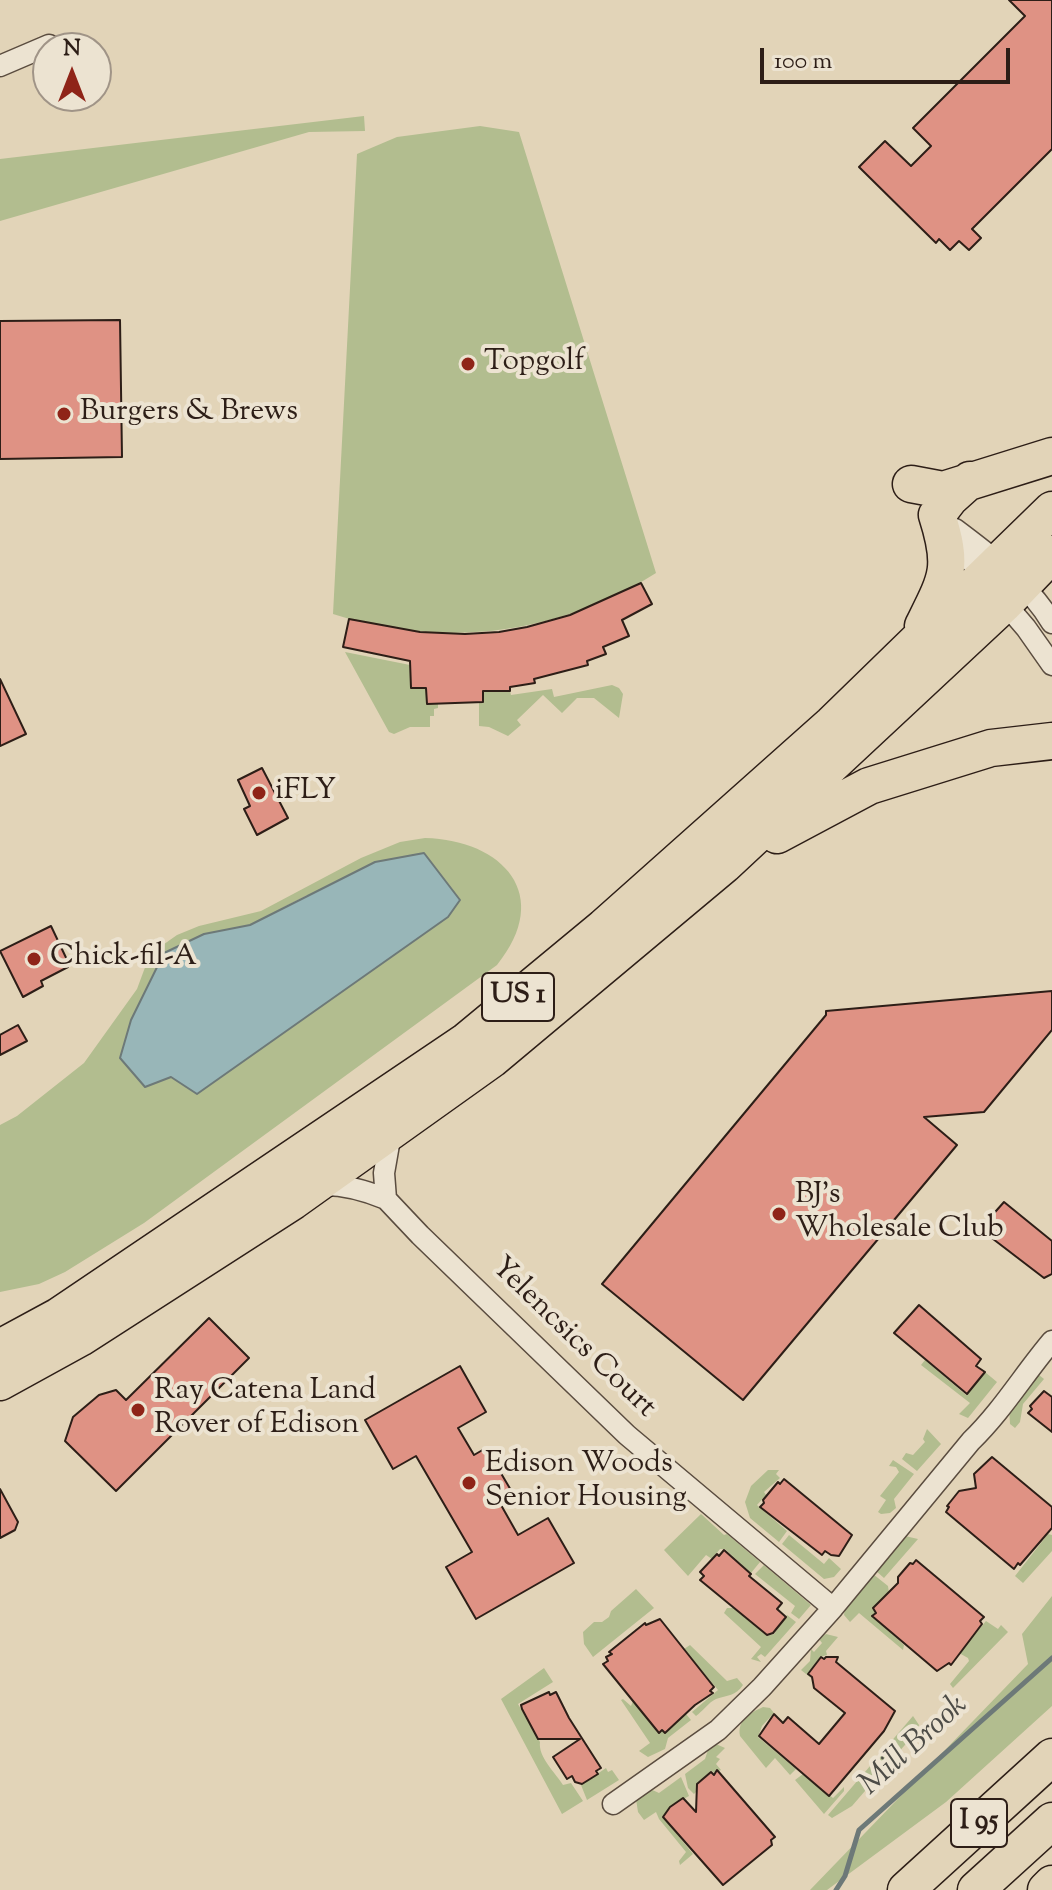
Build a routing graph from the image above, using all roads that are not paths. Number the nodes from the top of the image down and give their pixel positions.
1 (32, 52) edge
2 (0, 66) edge
3 (1052, 456) edge
4 (970, 480) junction
5 (911, 484) dead end
6 (1052, 510) edge
7 (937, 515) junction
8 (1052, 554) edge
9 (1003, 582) junction
10 (1052, 623) edge
11 (914, 645) junction
12 (1052, 665) edge
13 (1052, 741) edge
14 (724, 865) junction
15 (391, 1130) junction
16 (315, 1185) junction
17 (386, 1199) junction
18 (1052, 1341) edge
19 (0, 1348) edge
20 (0, 1382) edge
21 (833, 1608) junction
22 (1052, 1757) edge
23 (613, 1804) dead end
24 (1052, 1821) edge
25 (1052, 1884) edge
26 (906, 1890) edge
27 (976, 1890) edge
28 (1046, 1890) edge

1 - 2 street
3 - 4 highway
4 - 5 highway
4 - 7 highway
6 - 9 highway, US 1
7 - 9 street
7 - 11 highway
8 - 9 highway, US 1
9 - 10 street
9 - 11 highway, US 1
9 - 12 street
9 - 14 highway, US 1
11 - 19 highway, US 1
13 - 14 highway
14 - 15 highway, US 1
15 - 16 highway, US 1
15 - 17 street
16 - 17 street, Yelencsics Court
16 - 20 highway, US 1
17 - 21 street, Yelencsics Court
18 - 21 street
21 - 23 street
22 - 26 highway, I 95
24 - 27 highway, I 95
25 - 28 highway

